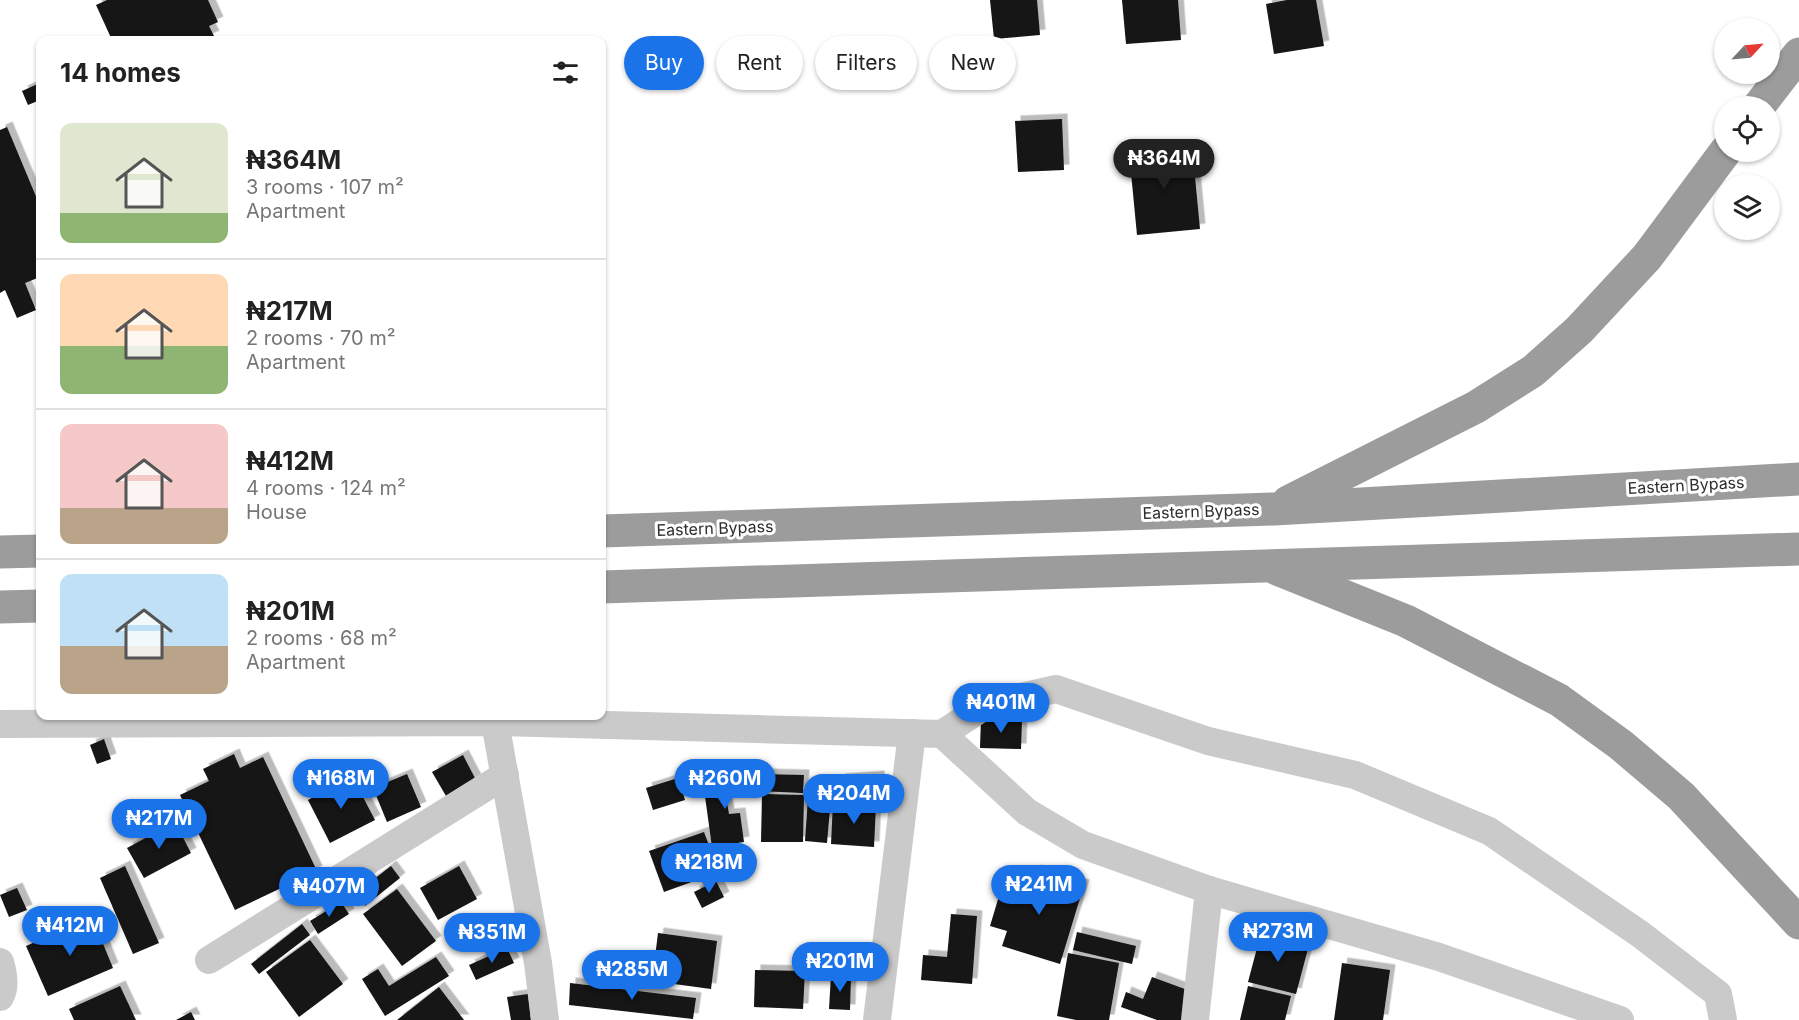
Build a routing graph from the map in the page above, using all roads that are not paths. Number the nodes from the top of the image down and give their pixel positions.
1 (1799, 54) edge
2 (1767, 96) edge
3 (1718, 162) edge
4 (1799, 479) edge
5 (1274, 509) junction
6 (606, 531) edge
7 (1799, 549) edge
8 (36, 551) edge
9 (0, 552) edge
10 (1264, 564) junction
11 (606, 586) edge
12 (36, 606) edge
13 (0, 607) edge
14 (495, 722) junction
15 (0, 724) edge
16 (912, 733) junction
17 (942, 734) junction
18 (505, 775) junction
19 (1209, 890) junction
20 (1799, 923) edge
21 (209, 960) dead end
22 (0, 962) edge
23 (0, 997) edge
24 (545, 1020) edge
25 (877, 1020) edge
26 (1195, 1020) edge
27 (1620, 1020) edge
28 (1723, 1020) edge

1 - 2 highway
3 - 5 highway
4 - 5 highway, Eastern Bypass
5 - 6 highway, Eastern Bypass
7 - 10 highway
8 - 9 highway
10 - 11 highway
10 - 20 highway
12 - 13 highway
14 - 15 street
14 - 16 street
14 - 18 street
16 - 17 street
16 - 25 street
17 - 19 street
17 - 28 street
18 - 21 street
18 - 24 street
19 - 26 street
19 - 27 street
22 - 23 street

